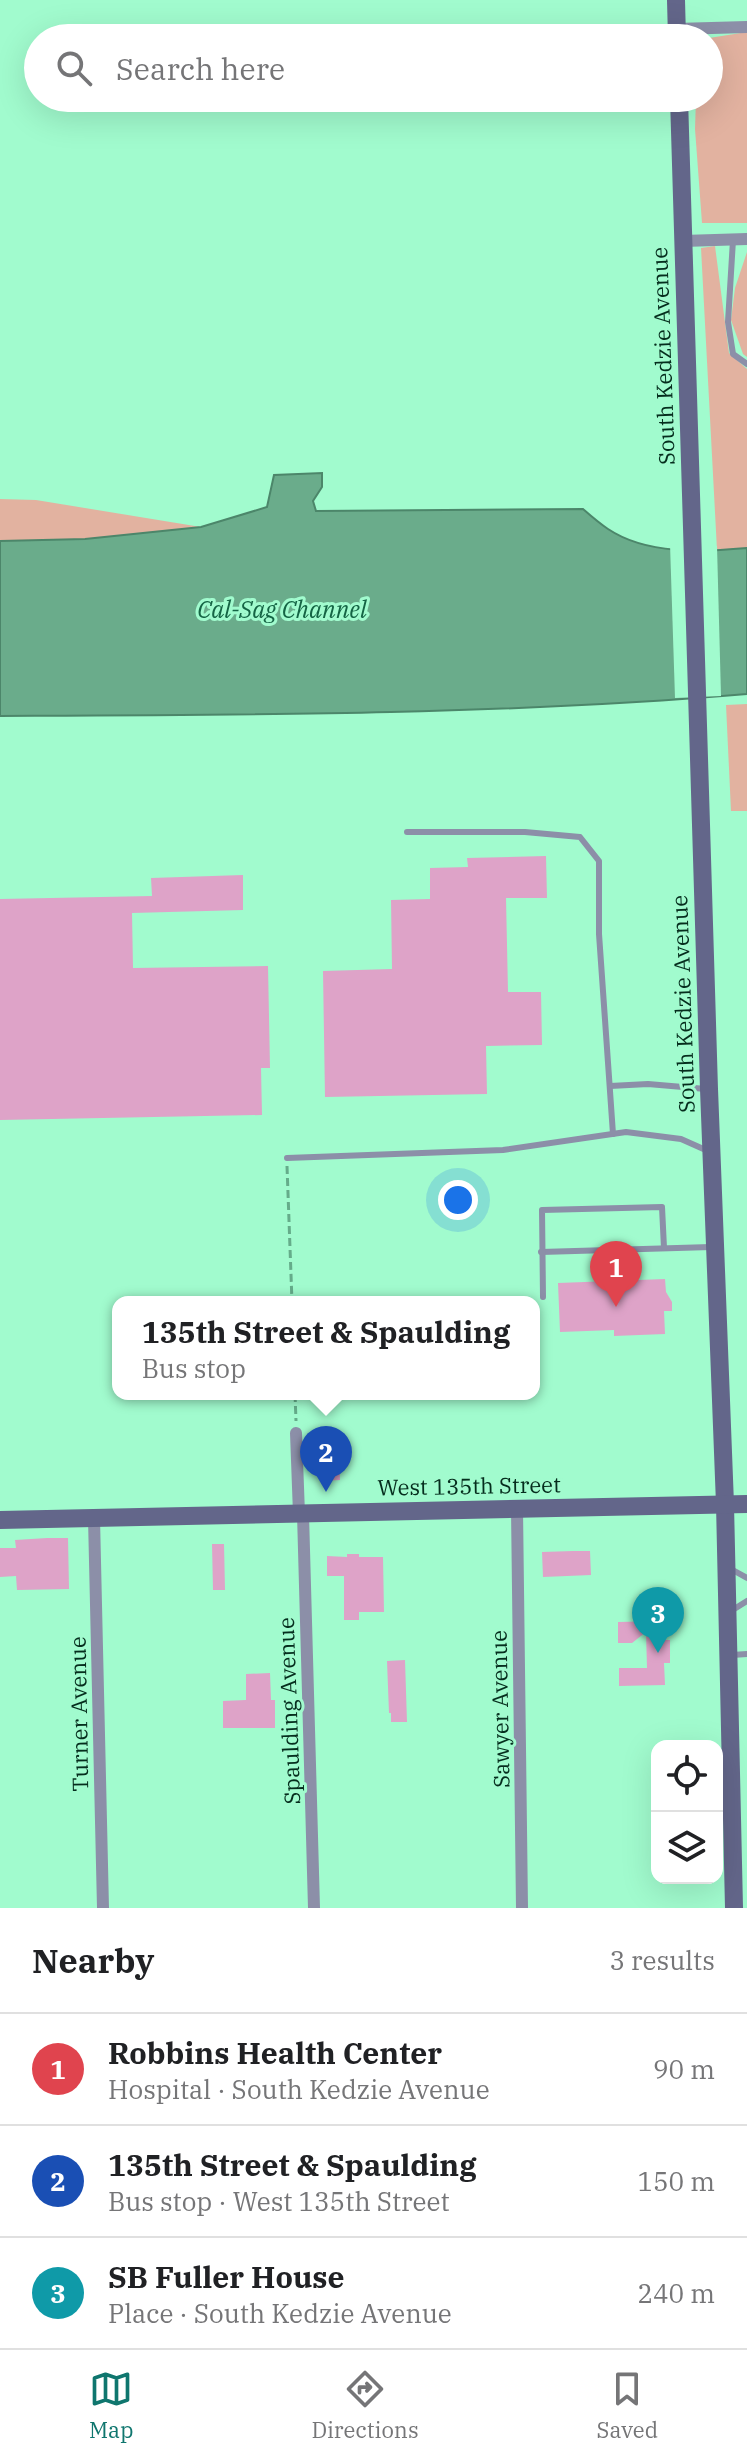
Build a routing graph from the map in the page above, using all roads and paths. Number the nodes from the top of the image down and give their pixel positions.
1 (676, 0) edge
2 (676, 24) edge
3 (747, 27) edge
4 (723, 29) edge
5 (679, 112) edge
6 (747, 239) edge
7 (733, 240) junction
8 (683, 241) junction
9 (747, 364) edge
10 (407, 832) dead end
11 (610, 1086) junction
12 (709, 1089) junction
13 (613, 1134) junction
14 (711, 1152) junction
15 (287, 1158) joint
16 (715, 1247) junction
17 (664, 1248) junction
18 (541, 1252) junction
19 (292, 1296) edge
20 (543, 1297) dead end
21 (295, 1400) edge
22 (296, 1433) joint
23 (725, 1504) junction
24 (747, 1504) edge
25 (517, 1509) junction
26 (301, 1514) junction
27 (94, 1518) junction
28 (0, 1520) edge
29 (727, 1567) junction
30 (747, 1578) edge
31 (747, 1601) edge
32 (728, 1613) junction
33 (738, 1654) edge
34 (103, 1908) edge
35 (314, 1908) edge
36 (522, 1908) edge
37 (734, 1908) edge

1 - 2 main road
3 - 4 street
5 - 8 main road, South Kedzie Avenue
6 - 7 street
7 - 8 street
7 - 9 lane
8 - 12 main road, South Kedzie Avenue
10 - 11 lane
11 - 12 lane
11 - 13 lane
12 - 14 main road, South Kedzie Avenue
13 - 14 lane
13 - 15 lane
14 - 16 main road, South Kedzie Avenue
15 - 19 path
16 - 17 lane
16 - 23 main road, South Kedzie Avenue
17 - 18 lane
17 - 18 lane
18 - 20 lane
21 - 22 path
22 - 26 street, Spaulding Avenue
23 - 24 main road, West 135th Street
23 - 25 main road, West 135th Street
23 - 29 main road, South Kedzie Avenue
25 - 26 main road, West 135th Street
25 - 36 street, Sawyer Avenue
26 - 27 main road, West 135th Street
26 - 35 street, Spaulding Avenue
27 - 28 main road, West 135th Street
27 - 34 street, Turner Avenue
29 - 30 lane
29 - 32 main road, South Kedzie Avenue
31 - 32 lane
32 - 33 main road, South Kedzie Avenue
33 - 37 main road, South Kedzie Avenue

